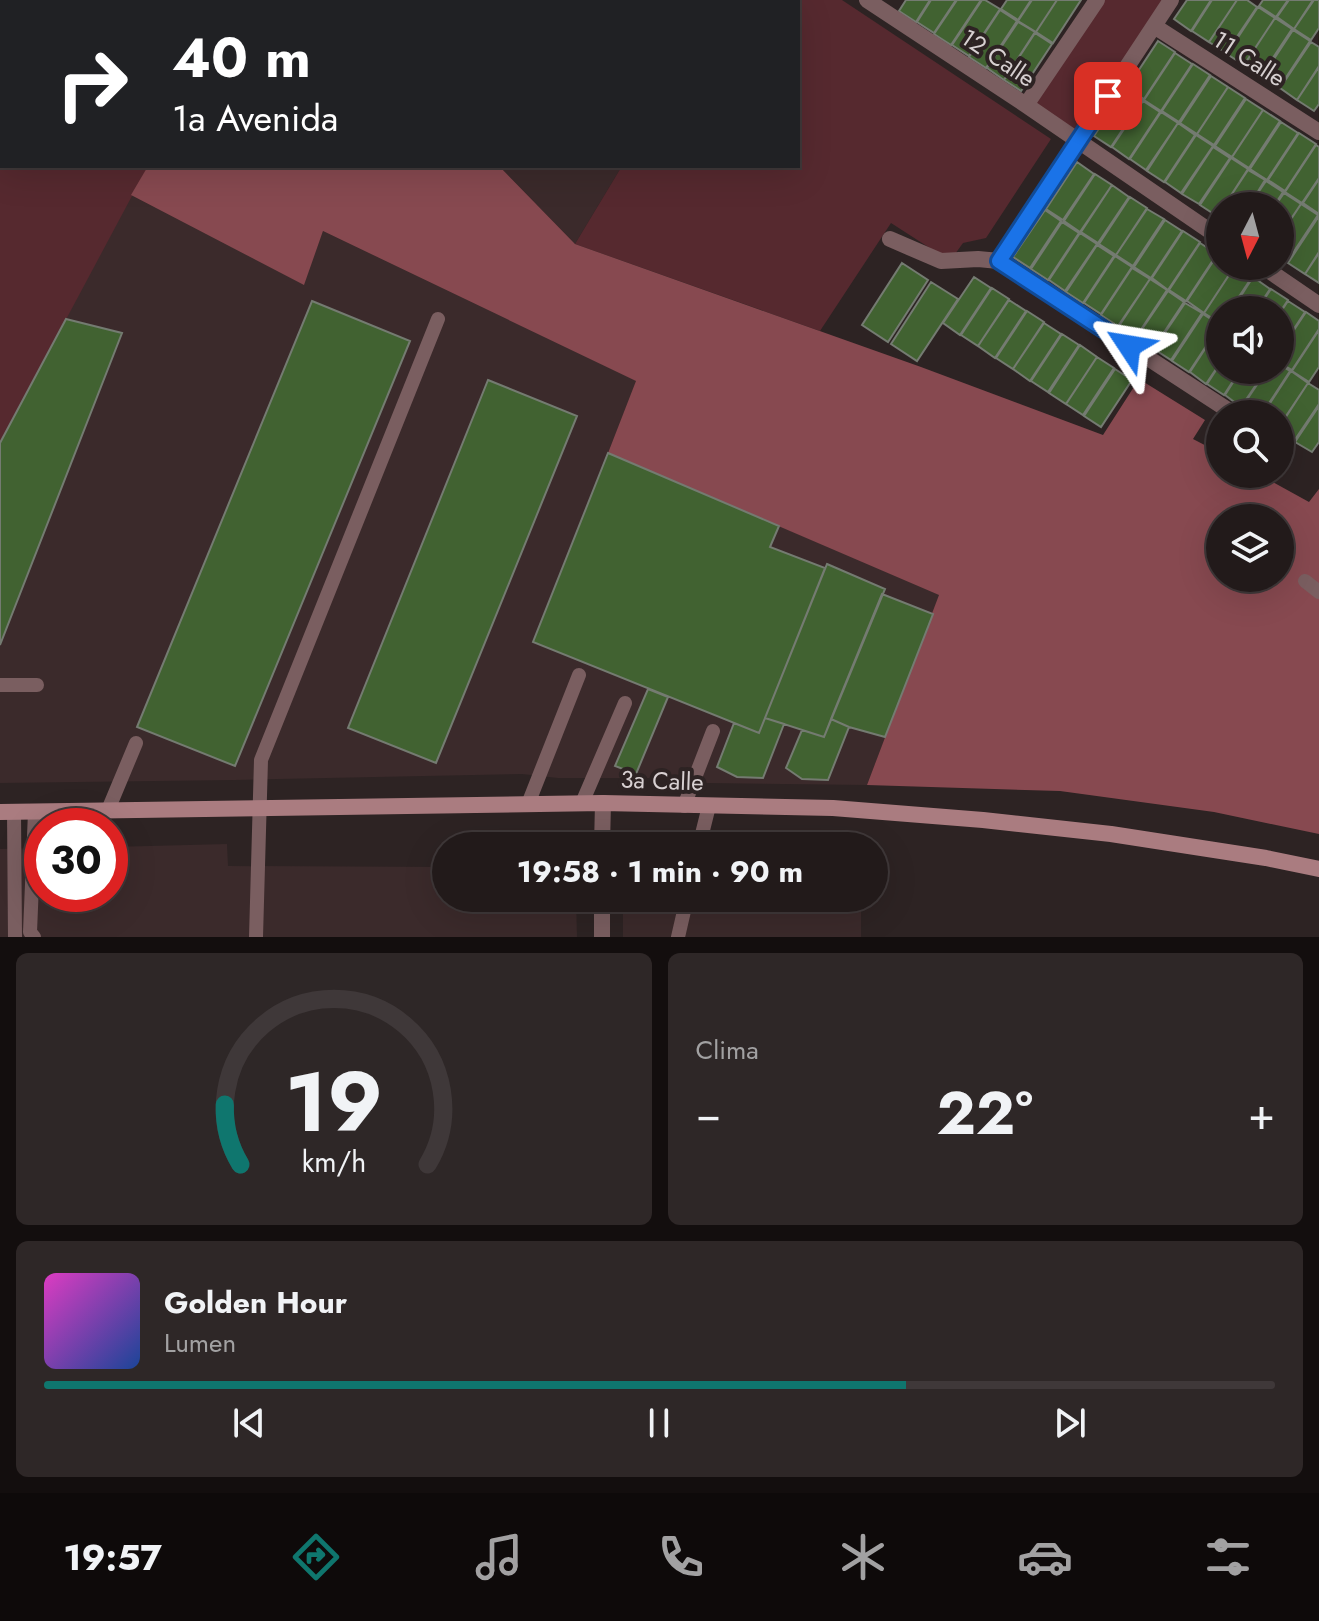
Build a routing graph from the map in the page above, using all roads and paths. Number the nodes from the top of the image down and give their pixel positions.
1 (867, 0) edge
2 (1097, 0) edge
3 (1171, 0) edge
4 (1154, 26) junction
5 (1026, 105) junction
6 (1319, 132) edge
7 (1077, 142) junction
8 (1206, 229) edge
9 (890, 239) dead end
10 (999, 261) junction
11 (1282, 280) edge
12 (1319, 305) edge
13 (438, 319) dead end
14 (1212, 400) edge
15 (1305, 581) dead end
16 (1319, 592) edge
17 (579, 675) dead end
18 (0, 685) edge
19 (37, 685) dead end
20 (625, 703) dead end
21 (713, 731) dead end
22 (136, 743) dead end
23 (582, 803) junction
24 (603, 803) junction
25 (528, 804) junction
26 (684, 806) junction
27 (709, 806) junction
28 (109, 808) edge
29 (258, 808) junction
30 (128, 810) edge
31 (7, 812) edge
32 (602, 832) edge
33 (702, 832) edge
34 (1319, 869) edge
35 (31, 912) edge
36 (602, 912) edge
37 (684, 912) edge
38 (15, 937) edge
39 (34, 937) edge
40 (256, 937) edge
41 (602, 937) edge
42 (678, 937) edge

1 - 5 street, 12 Calle
2 - 5 street
3 - 4 street
4 - 6 street, 11 Calle
4 - 7 street
5 - 7 street, 12 Calle
7 - 8 street, 12 Calle
7 - 10 street
9 - 10 street
10 - 14 street
11 - 12 street
13 - 29 lane
15 - 16 lane
17 - 25 lane
18 - 19 lane
20 - 23 lane
21 - 26 lane
22 - 28 lane
23 - 24 main road, 3a Calle
23 - 25 main road, 3a Calle
24 - 26 main road, 3a Calle
24 - 32 street
25 - 29 main road, 3a Calle
26 - 27 main road, 3a Calle
27 - 33 lane
27 - 34 main road, 3a Calle
29 - 30 main road, 3a Calle
29 - 40 lane
31 - 38 lane
35 - 39 lane
36 - 41 street
37 - 42 lane

